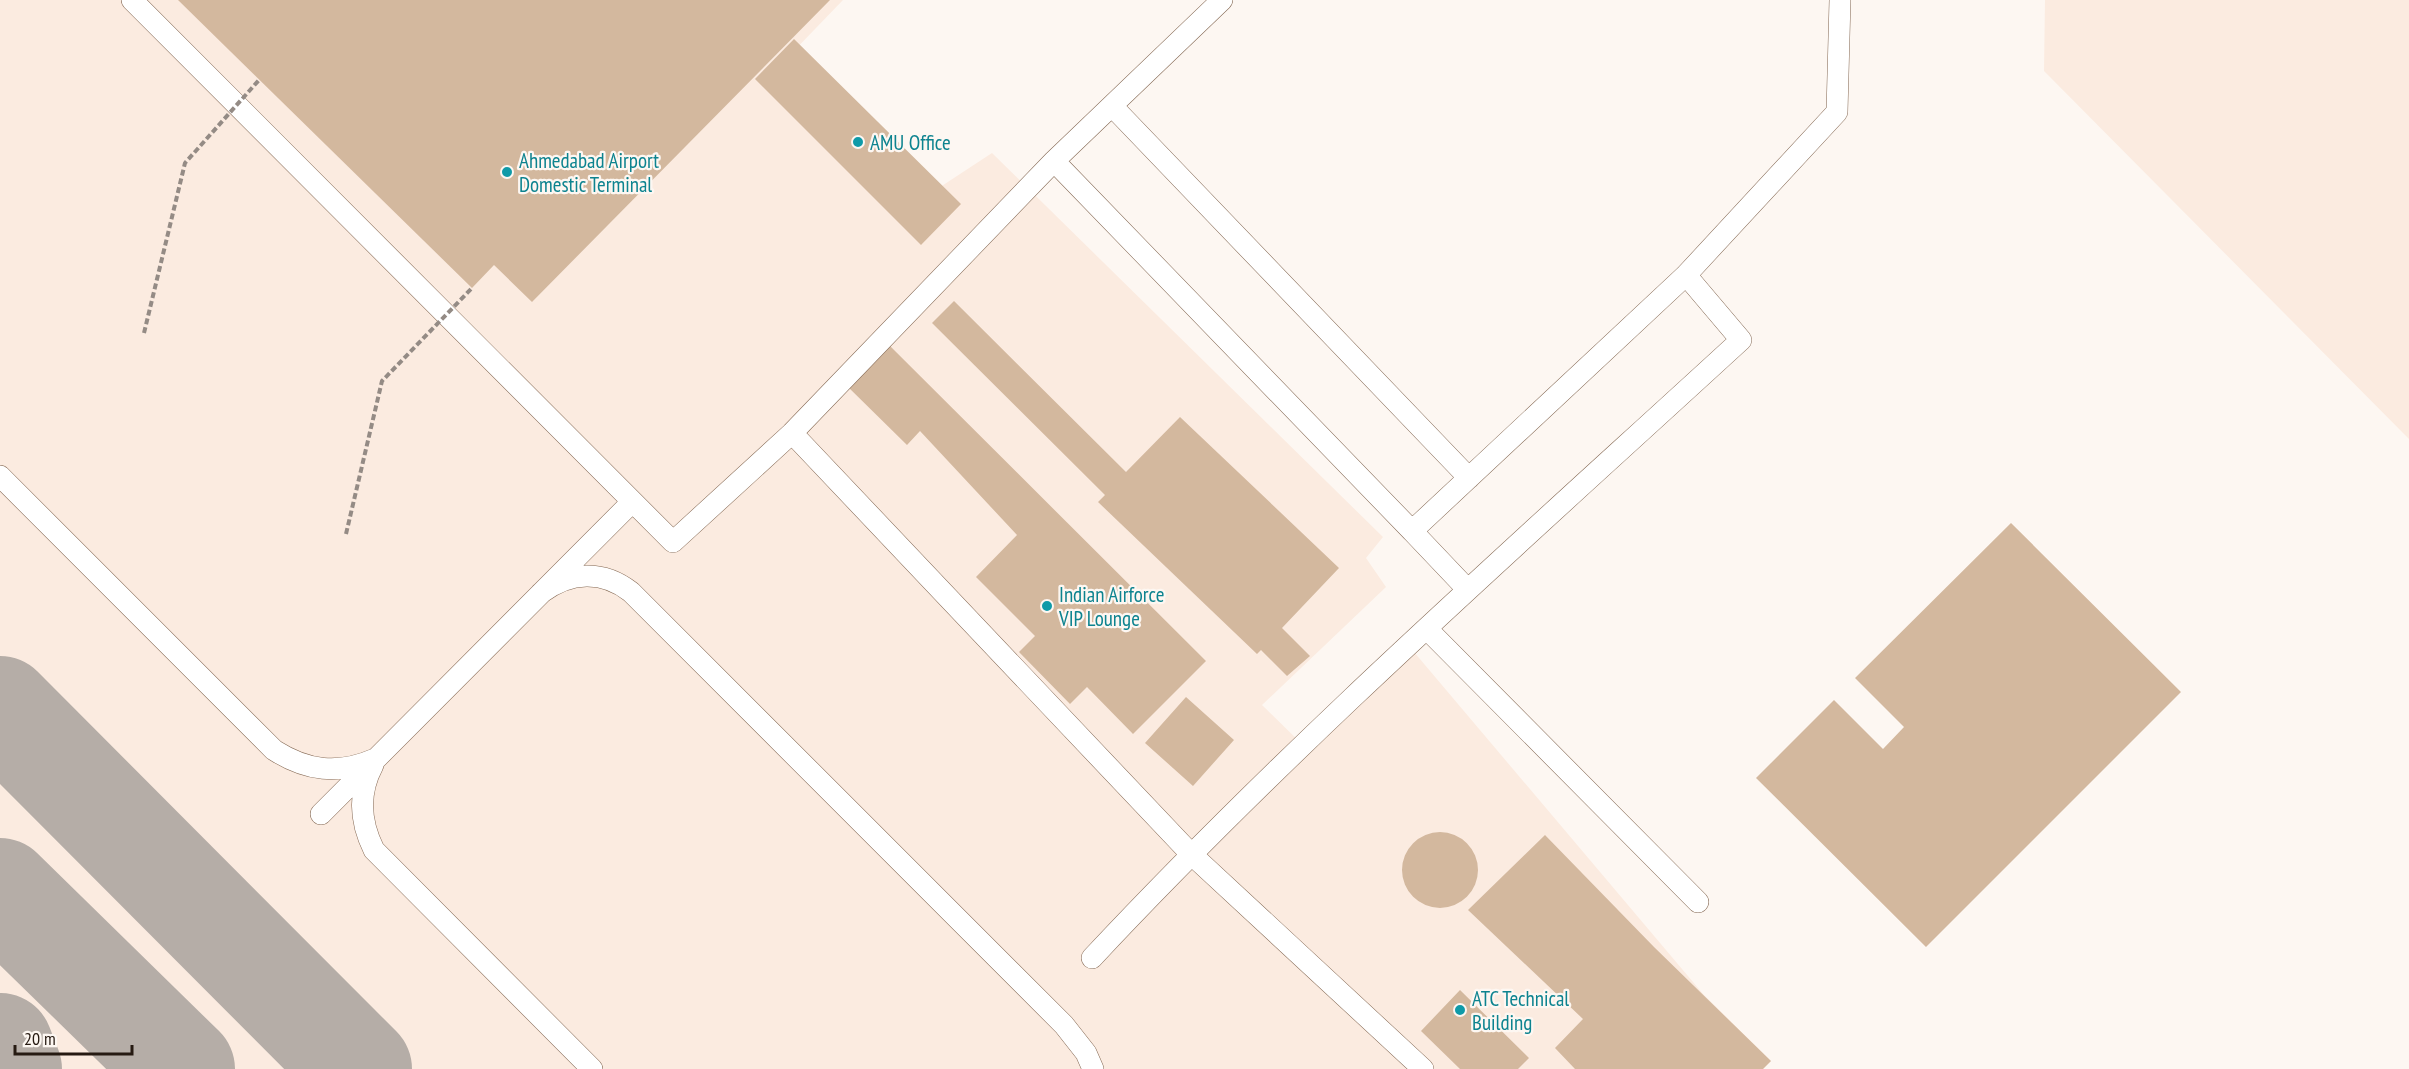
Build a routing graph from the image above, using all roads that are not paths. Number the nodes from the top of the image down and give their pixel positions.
1 (132, 0) edge
2 (1222, 0) edge
3 (1840, 0) edge
4 (1113, 106) junction
5 (1054, 161) junction
6 (1686, 275) junction
7 (792, 433) junction
8 (0, 476) edge
9 (1469, 478) junction
10 (632, 502) junction
11 (1412, 531) junction
12 (1468, 590) junction
13 (542, 593) junction
14 (1427, 629) junction
15 (378, 757) junction
16 (321, 814) dead end
17 (1190, 853) junction
18 (1698, 902) dead end
19 (1092, 958) dead end
20 (592, 1069) edge
21 (1093, 1069) edge
22 (1423, 1069) edge

1 - 10 lane
2 - 4 lane
3 - 6 lane
4 - 5 lane
4 - 9 lane
5 - 7 lane
5 - 11 lane
6 - 9 lane
6 - 12 lane
7 - 10 lane
7 - 17 lane
8 - 15 lane
9 - 11 lane
10 - 13 lane
11 - 12 lane
12 - 14 lane
13 - 15 lane
13 - 21 lane
14 - 17 lane
14 - 18 lane
15 - 16 lane
15 - 20 lane
17 - 19 lane
17 - 22 lane

